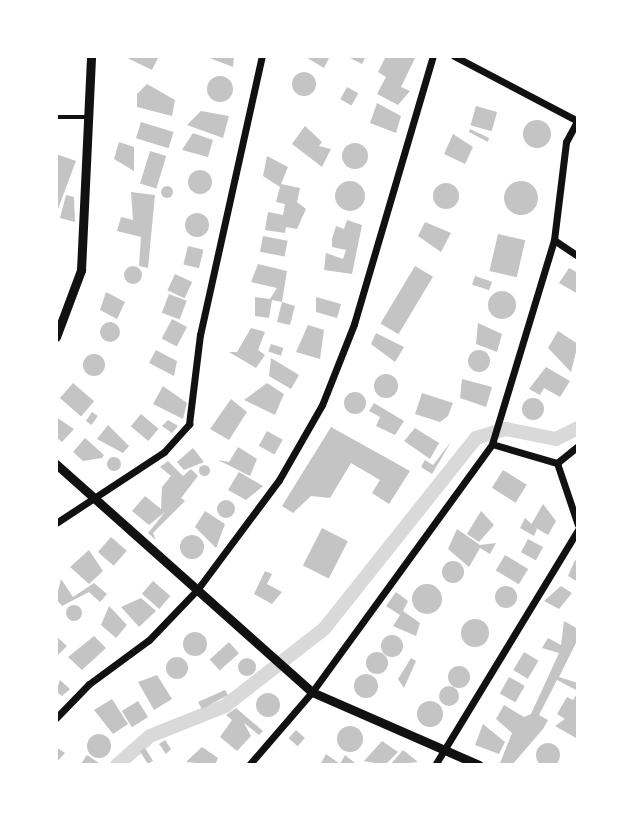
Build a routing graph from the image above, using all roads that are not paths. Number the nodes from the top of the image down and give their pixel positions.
1 (91, 56) edge
2 (262, 56) edge
3 (433, 56) edge
4 (454, 56) edge
5 (56, 117) edge
6 (89, 117) junction
7 (578, 121) edge
8 (554, 240) junction
9 (578, 256) edge
10 (56, 337) edge
11 (493, 440) junction
12 (578, 446) edge
13 (557, 463) junction
14 (56, 464) edge
15 (92, 497) junction
16 (56, 523) edge
17 (578, 527) edge
18 (197, 590) junction
19 (312, 692) junction
20 (56, 719) edge
21 (447, 751) junction
22 (249, 765) edge
23 (435, 765) edge
24 (478, 765) edge

1 - 6 street
2 - 15 street
3 - 18 street
4 - 7 street
5 - 6 lane
6 - 10 street
7 - 8 street
8 - 9 street
8 - 11 street
11 - 13 street
11 - 19 street
12 - 13 street
13 - 17 street
14 - 15 street
15 - 16 street
15 - 18 street
17 - 21 street
18 - 19 street
18 - 20 street
19 - 21 street
19 - 22 street
21 - 23 street
21 - 24 street

